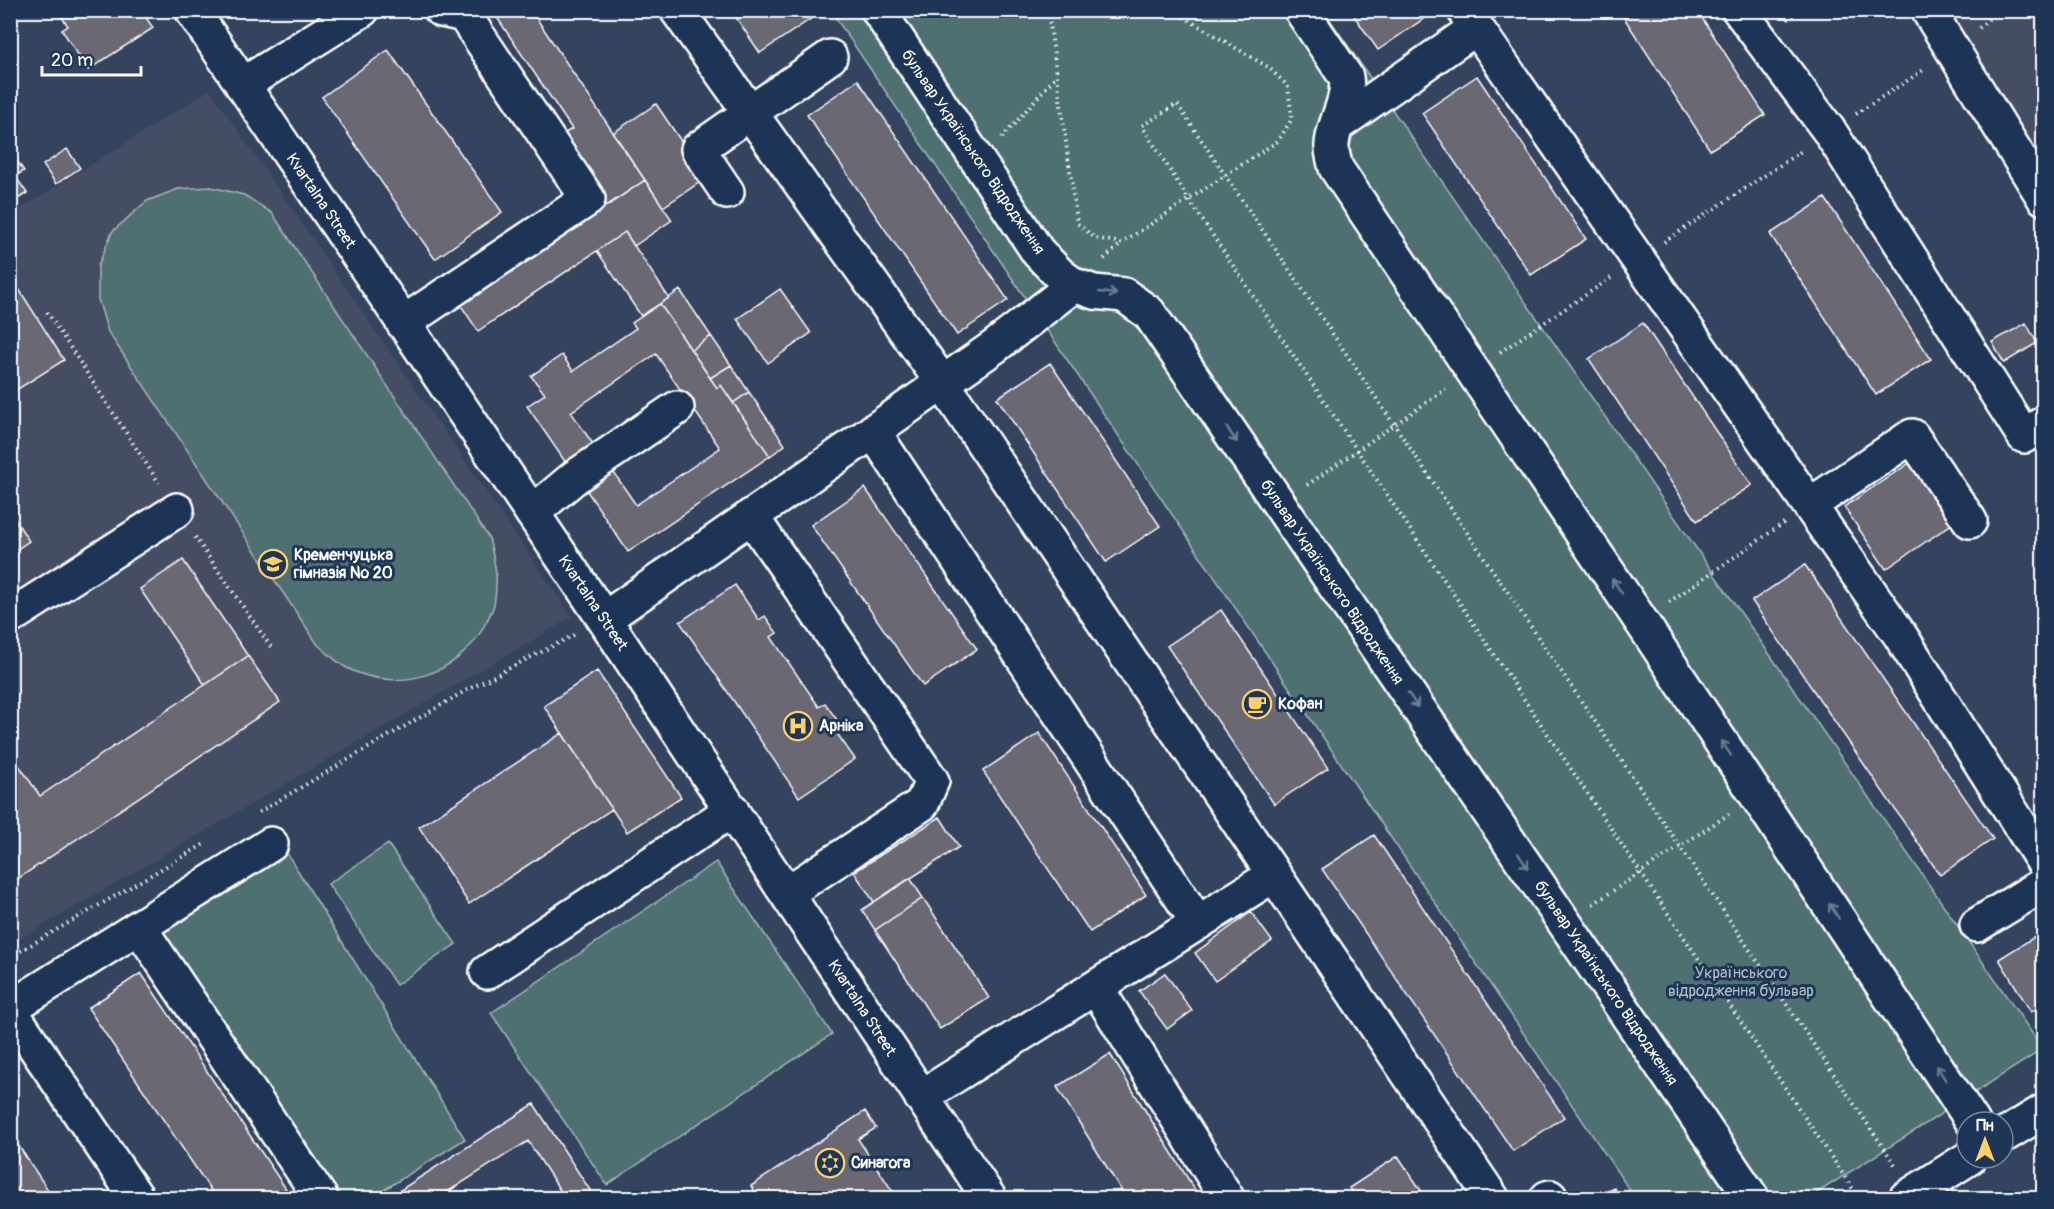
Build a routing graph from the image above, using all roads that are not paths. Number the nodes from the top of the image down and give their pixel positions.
1 (192, 10) edge
2 (362, 10) edge
3 (441, 10) edge
4 (677, 10) edge
5 (878, 10) edge
6 (1301, 10) edge
7 (1739, 10) edge
8 (1928, 10) edge
9 (1470, 19) edge
10 (830, 57) dead end
11 (242, 85) junction
12 (750, 113) junction
13 (1337, 125) junction
14 (727, 192) dead end
15 (2043, 198) edge
16 (1074, 285) junction
17 (403, 323) junction
18 (942, 382) junction
19 (677, 408) dead end
20 (2043, 423) edge
21 (873, 431) junction
22 (1810, 505) junction
23 (177, 510) dead end
24 (532, 513) junction
25 (751, 516) junction
26 (1970, 521) dead end
27 (10, 617) edge
28 (604, 619) junction
29 (732, 810) junction
30 (271, 844) dead end
31 (2043, 863) edge
32 (1274, 875) junction
33 (2043, 884) edge
34 (787, 893) junction
35 (1198, 922) junction
36 (1977, 925) dead end
37 (139, 927) junction
38 (487, 972) dead end
39 (1096, 987) junction
40 (10, 1009) edge
41 (921, 1097) junction
42 (1965, 1110) edge
43 (2043, 1111) edge
44 (2015, 1128) edge
45 (1955, 1167) edge
46 (1910, 1196) edge
47 (137, 1198) edge
48 (321, 1198) edge
49 (989, 1198) edge
50 (1227, 1198) edge
51 (1492, 1198) edge
52 (1752, 1198) edge

1 - 11 street, Kvartalna Street
2 - 11 street
3 - 17 street
4 - 12 street
5 - 16 street, бульвар Українського Відродження
6 - 13 street
7 - 20 street
8 - 15 street
9 - 13 street
9 - 22 street
10 - 12 street
11 - 17 street, Kvartalna Street
12 - 14 street
12 - 18 street
42 -> 13 street
16 - 18 street
16 -> 52 street, бульвар Українського Відродження
17 - 24 street, Kvartalna Street
18 - 21 street
18 - 32 street
19 - 24 street
21 - 25 street
21 - 35 street
22 - 26 street
22 - 31 street
23 - 27 street
24 - 28 street, Kvartalna Street
25 - 28 street
25 - 34 street
28 - 29 street, Kvartalna Street
29 - 34 street, Kvartalna Street
29 - 38 street
30 - 37 street
32 - 35 street
32 - 51 street
33 - 36 street
34 - 41 street, Kvartalna Street
35 - 39 street
37 - 40 street
37 - 48 street
39 - 41 street
39 - 50 street
40 - 47 street
41 - 49 street, Kvartalna Street
43 - 44 street
45 - 46 street

